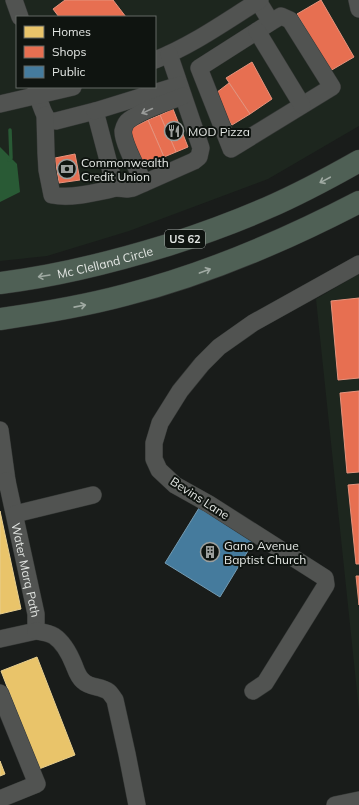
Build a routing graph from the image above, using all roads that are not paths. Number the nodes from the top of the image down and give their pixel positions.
1 (14, 0) edge
2 (357, 0) edge
3 (259, 1) edge
4 (359, 9) edge
5 (20, 16) edge
6 (264, 27) junction
7 (212, 30) junction
8 (226, 51) junction
9 (162, 57) edge
10 (64, 88) edge
11 (37, 91) edge
12 (181, 91) junction
13 (0, 104) edge
14 (302, 105) junction
15 (95, 111) junction
16 (45, 114) junction
17 (359, 161) edge
18 (144, 182) junction
19 (117, 188) junction
20 (359, 202) edge
21 (359, 264) edge
22 (0, 283) edge
23 (0, 319) edge
24 (0, 430) edge
25 (4, 481) edge
26 (93, 495) dead end
27 (15, 514) junction
28 (36, 630) junction
29 (0, 639) edge
30 (252, 691) dead end
31 (0, 693) edge
32 (0, 799) edge
33 (359, 800) edge
34 (137, 805) edge
35 (335, 805) edge

1 - 5 street
2 - 4 street
3 - 6 street
3 - 7 street
6 - 8 street
6 - 14 street
6 - 14 street
7 - 8 street
7 - 9 street
8 - 14 street
9 - 12 street
10 - 11 street
11 - 13 street
11 - 16 street
12 - 15 street
12 -> 18 street
12 - 18 street
15 - 16 street
15 - 19 street
16 - 19 street
17 -> 22 highway, Mc Clelland Circle / US 62
18 - 19 street
23 -> 20 highway
21 - 30 street, Bevins Lane
24 - 25 street, Water Marq Path
25 - 27 street, Water Marq Path
26 - 27 street
27 - 28 street, Water Marq Path
28 - 29 street, Water Marq Path
28 - 34 street
31 - 32 street
33 - 35 street

